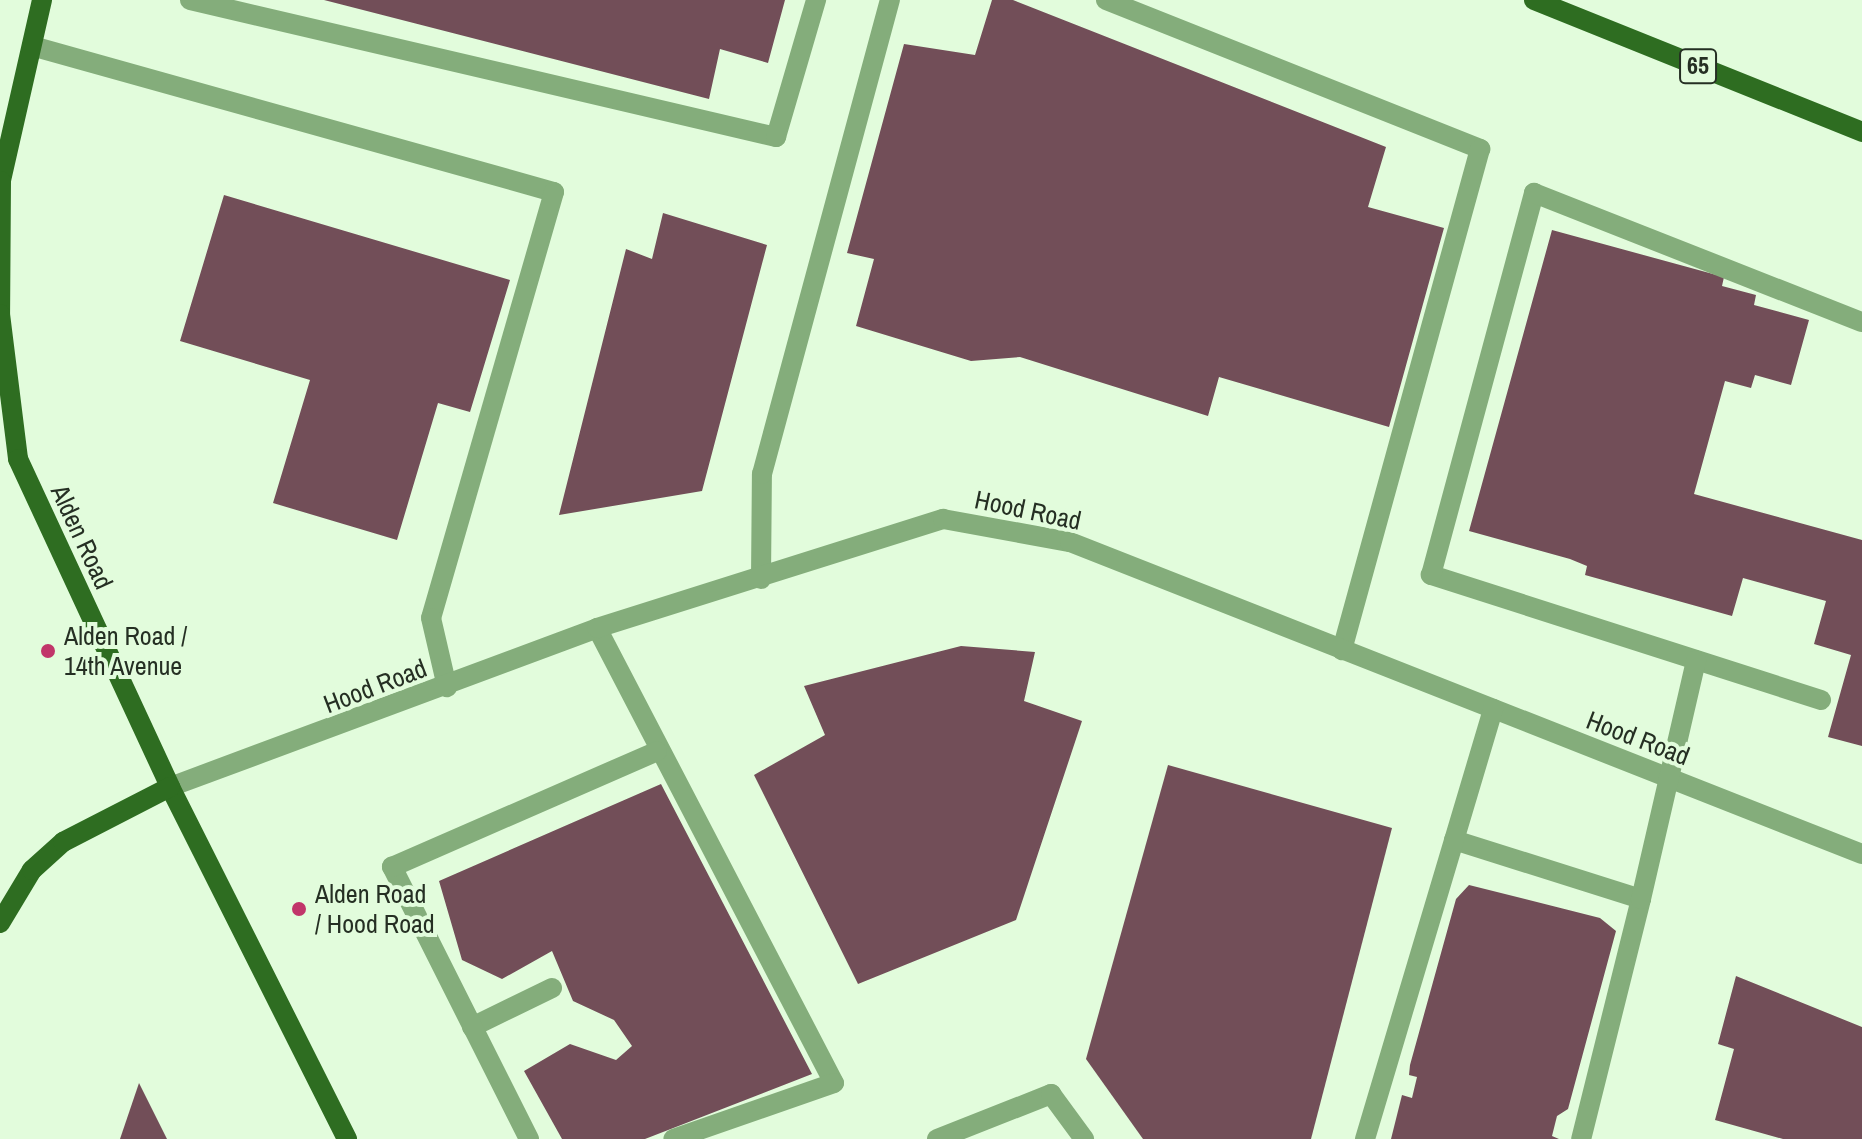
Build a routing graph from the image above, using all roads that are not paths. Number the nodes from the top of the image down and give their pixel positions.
1 (42, 0) edge
2 (190, 0) edge
3 (816, 0) edge
4 (890, 0) edge
5 (1106, 0) edge
6 (1534, 0) edge
7 (215, 4) edge
8 (32, 46) junction
9 (1862, 132) edge
10 (1862, 322) edge
11 (761, 579) junction
12 (597, 628) junction
13 (1342, 650) junction
14 (1696, 660) junction
15 (447, 687) junction
16 (1821, 700) dead end
17 (1493, 709) junction
18 (657, 751) junction
19 (1669, 778) junction
20 (170, 787) junction
21 (1454, 840) junction
22 (1862, 854) edge
23 (1641, 899) junction
24 (0, 923) edge
25 (552, 988) dead end
26 (472, 1027) junction
27 (347, 1139) edge
28 (529, 1139) edge
29 (673, 1139) edge
30 (937, 1139) edge
31 (1084, 1139) edge
32 (1365, 1139) edge
33 (1581, 1139) edge

1 - 8 main road, Alden Road
2 - 7 street
3 - 7 street
4 - 11 street
5 - 13 street
6 - 9 main road, 65
8 - 15 street
8 - 20 main road, Alden Road
10 - 14 street
11 - 12 street, Hood Road
11 - 13 street, Hood Road
12 - 15 street, Hood Road
12 - 18 street
13 - 17 street, Hood Road
14 - 16 street
14 - 19 street
15 - 20 street, Hood Road
17 - 19 street, Hood Road
17 - 21 street
18 - 26 street
18 - 29 street
19 - 22 street, Hood Road
19 - 23 street
20 - 24 main road
20 - 27 main road, Alden Road
21 - 23 street
21 - 32 street
23 - 33 street
25 - 26 street
26 - 28 street
30 - 31 street

